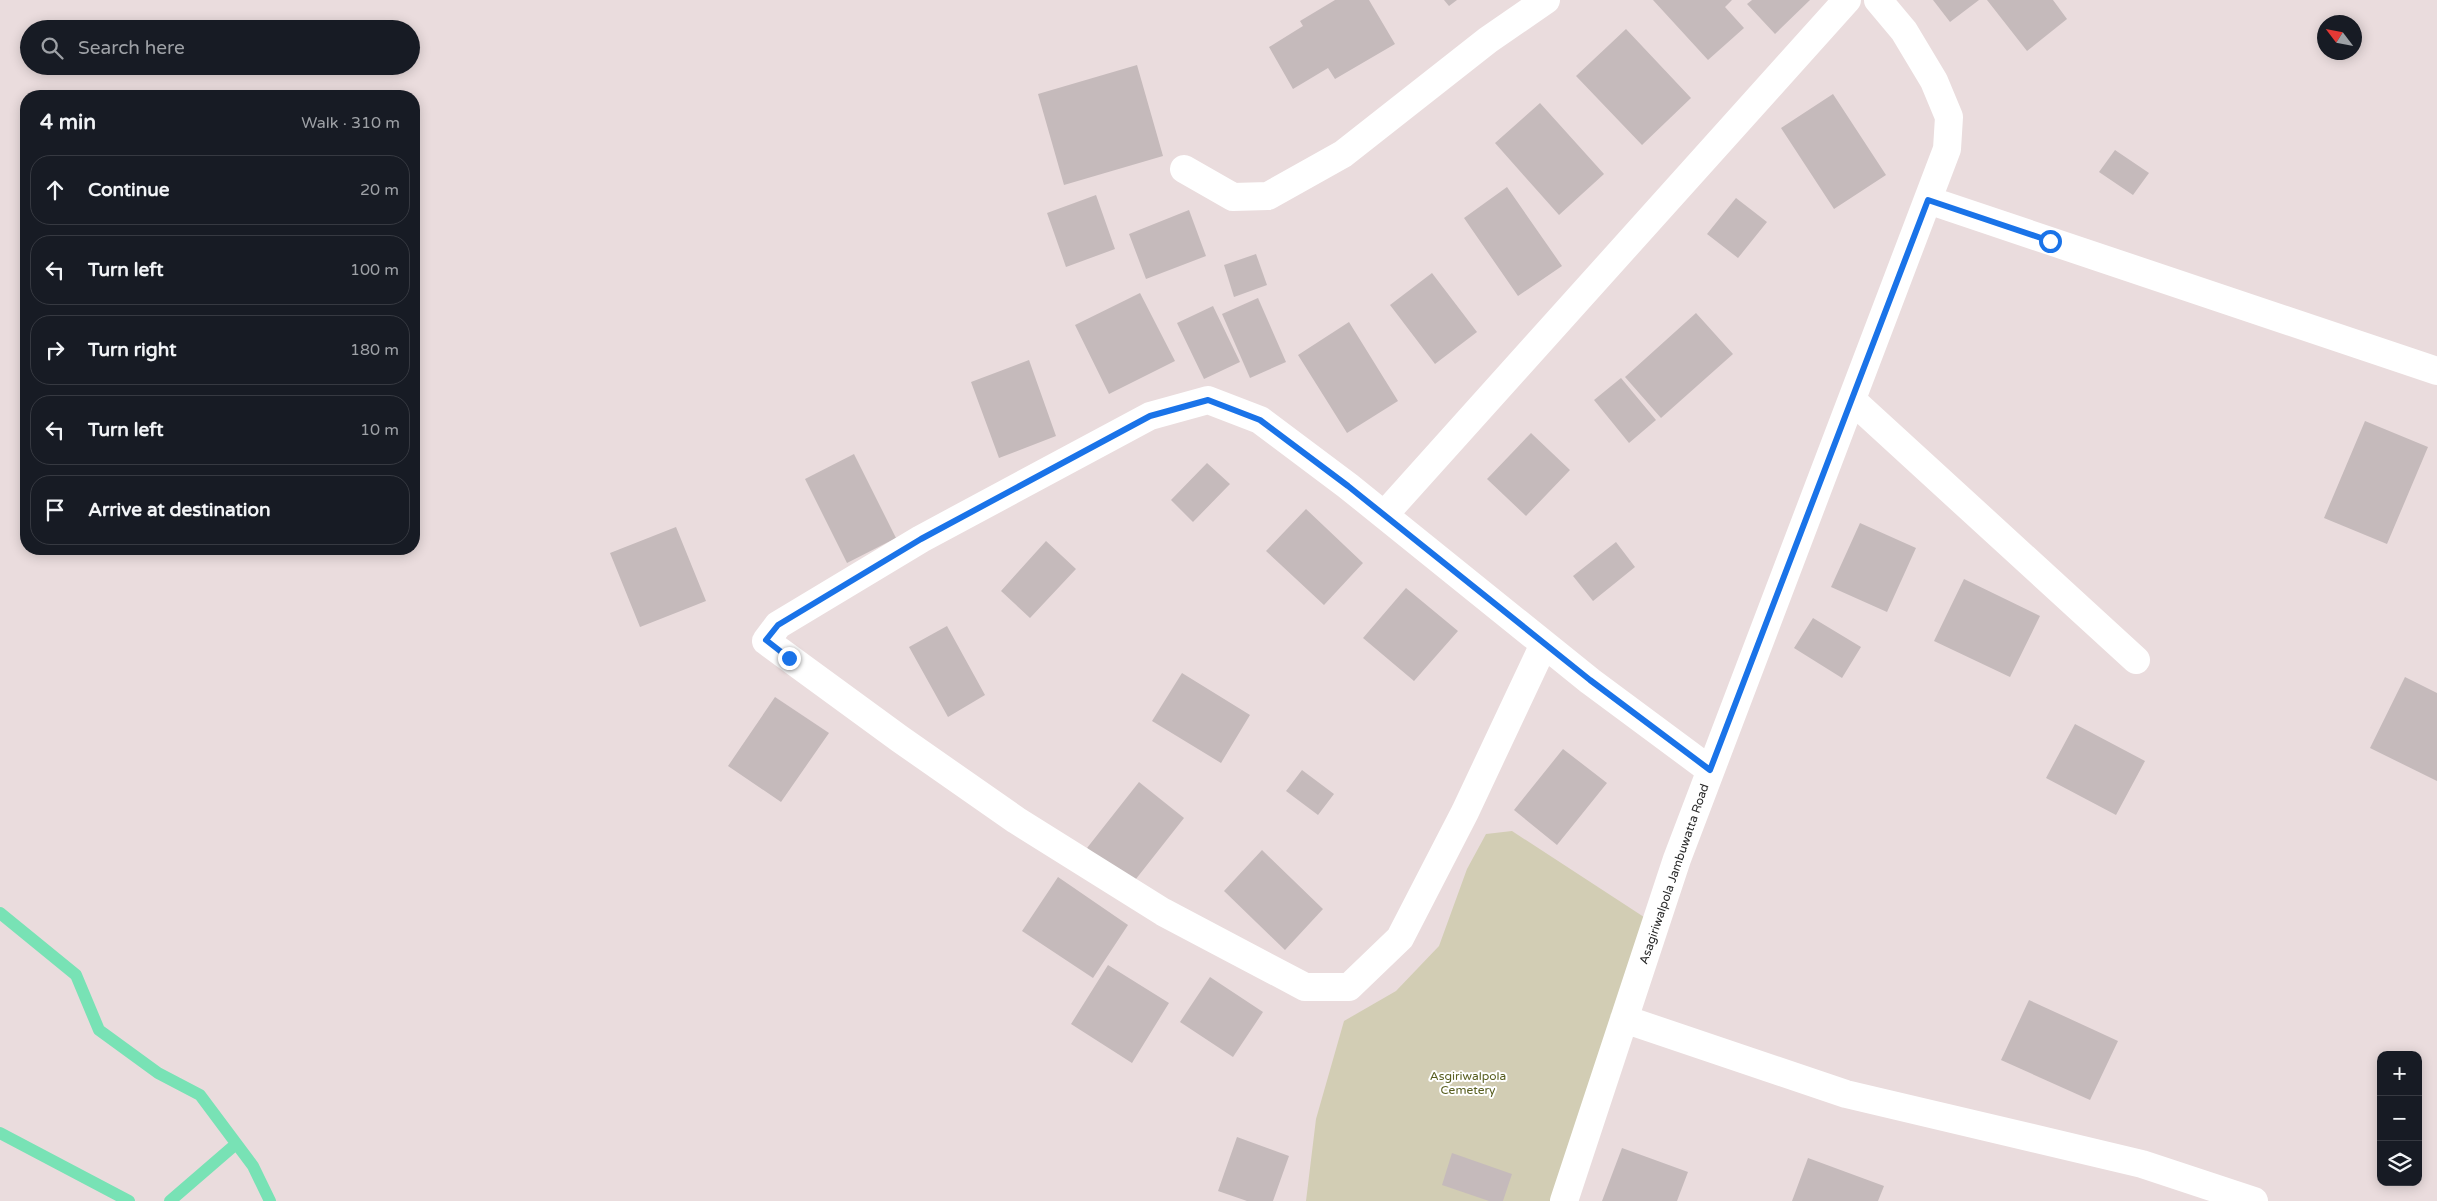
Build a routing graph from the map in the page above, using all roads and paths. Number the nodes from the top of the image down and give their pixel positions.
1 (1546, 0) edge
2 (1847, 0) edge
3 (1878, 0) edge
4 (1184, 169) dead end
5 (1928, 200) junction
6 (2437, 371) edge
7 (1852, 400) junction
8 (1384, 515) junction
9 (1544, 644) junction
10 (2136, 660) dead end
11 (1710, 770) junction
12 (1624, 1019) junction
13 (1564, 1201) edge
14 (2254, 1201) edge

1 - 4 street
2 - 8 street
3 - 5 street, Asagiriwalpola Jambuwatta Road
5 - 6 street
5 - 7 street, Asagiriwalpola Jambuwatta Road
7 - 10 street
7 - 11 street, Asagiriwalpola Jambuwatta Road
8 - 9 street
8 - 9 street
9 - 11 street
11 - 12 street, Asagiriwalpola Jambuwatta Road
12 - 13 street, Asagiriwalpola Jambuwatta Road
12 - 14 street

